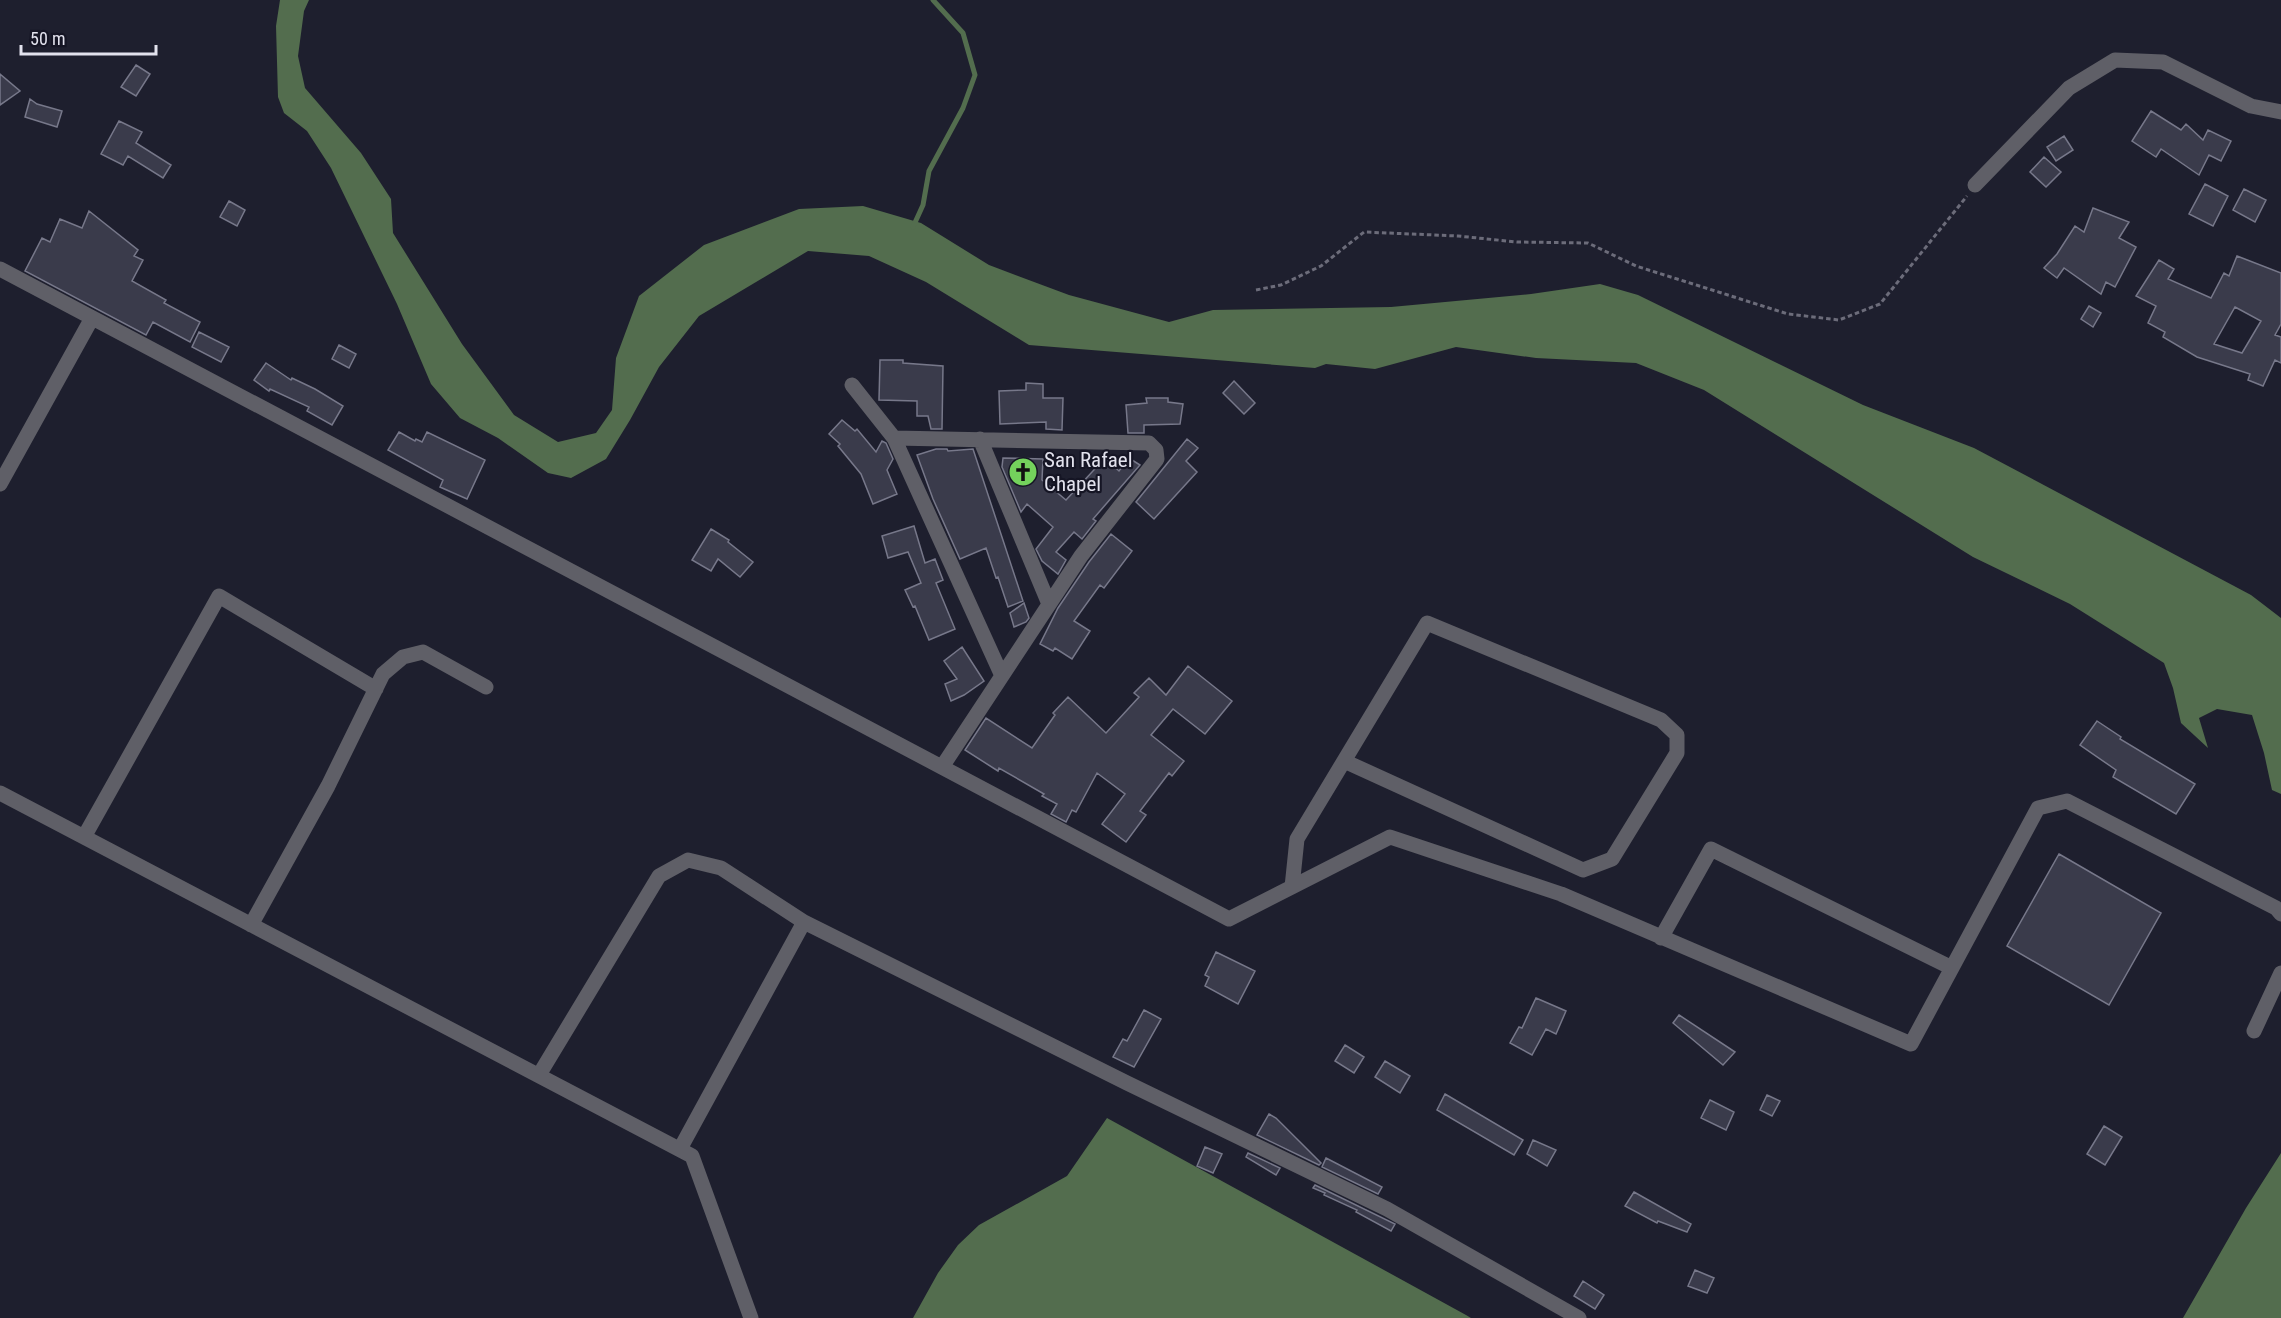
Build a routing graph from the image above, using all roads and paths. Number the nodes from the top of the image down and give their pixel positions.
1 (2281, 112) edge
2 (1975, 185) joint
3 (0, 269) edge
4 (1256, 290) dead end
5 (92, 318) junction
6 (852, 385) dead end
7 (894, 438) junction
8 (980, 439) junction
9 (0, 484) edge
10 (1049, 604) junction
11 (1002, 676) junction
12 (486, 687) dead end
13 (376, 689) junction
14 (1344, 761) junction
15 (942, 767) junction
16 (0, 793) edge
17 (84, 837) junction
18 (1292, 887) junction
19 (2281, 914) edge
20 (804, 922) junction
21 (251, 925) junction
22 (1661, 938) junction
23 (1952, 968) junction
24 (2281, 973) edge
25 (2254, 1031) dead end
26 (539, 1075) junction
27 (680, 1149) junction
28 (751, 1318) edge
29 (1579, 1318) edge

1 - 2 street
2 - 4 path
3 - 5 street
5 - 9 street
5 - 15 street
6 - 7 street
7 - 8 street
7 - 11 street
8 - 10 street
8 - 10 street
10 - 11 street
11 - 15 street
12 - 13 street
13 - 17 street
13 - 21 street
14 - 14 street
14 - 18 street
15 - 18 street
16 - 17 street
17 - 21 street
18 - 22 street
19 - 23 street
20 - 26 street
20 - 27 street
20 - 29 street
21 - 26 street
22 - 23 street
22 - 23 street
24 - 25 street
26 - 27 street
27 - 28 street

